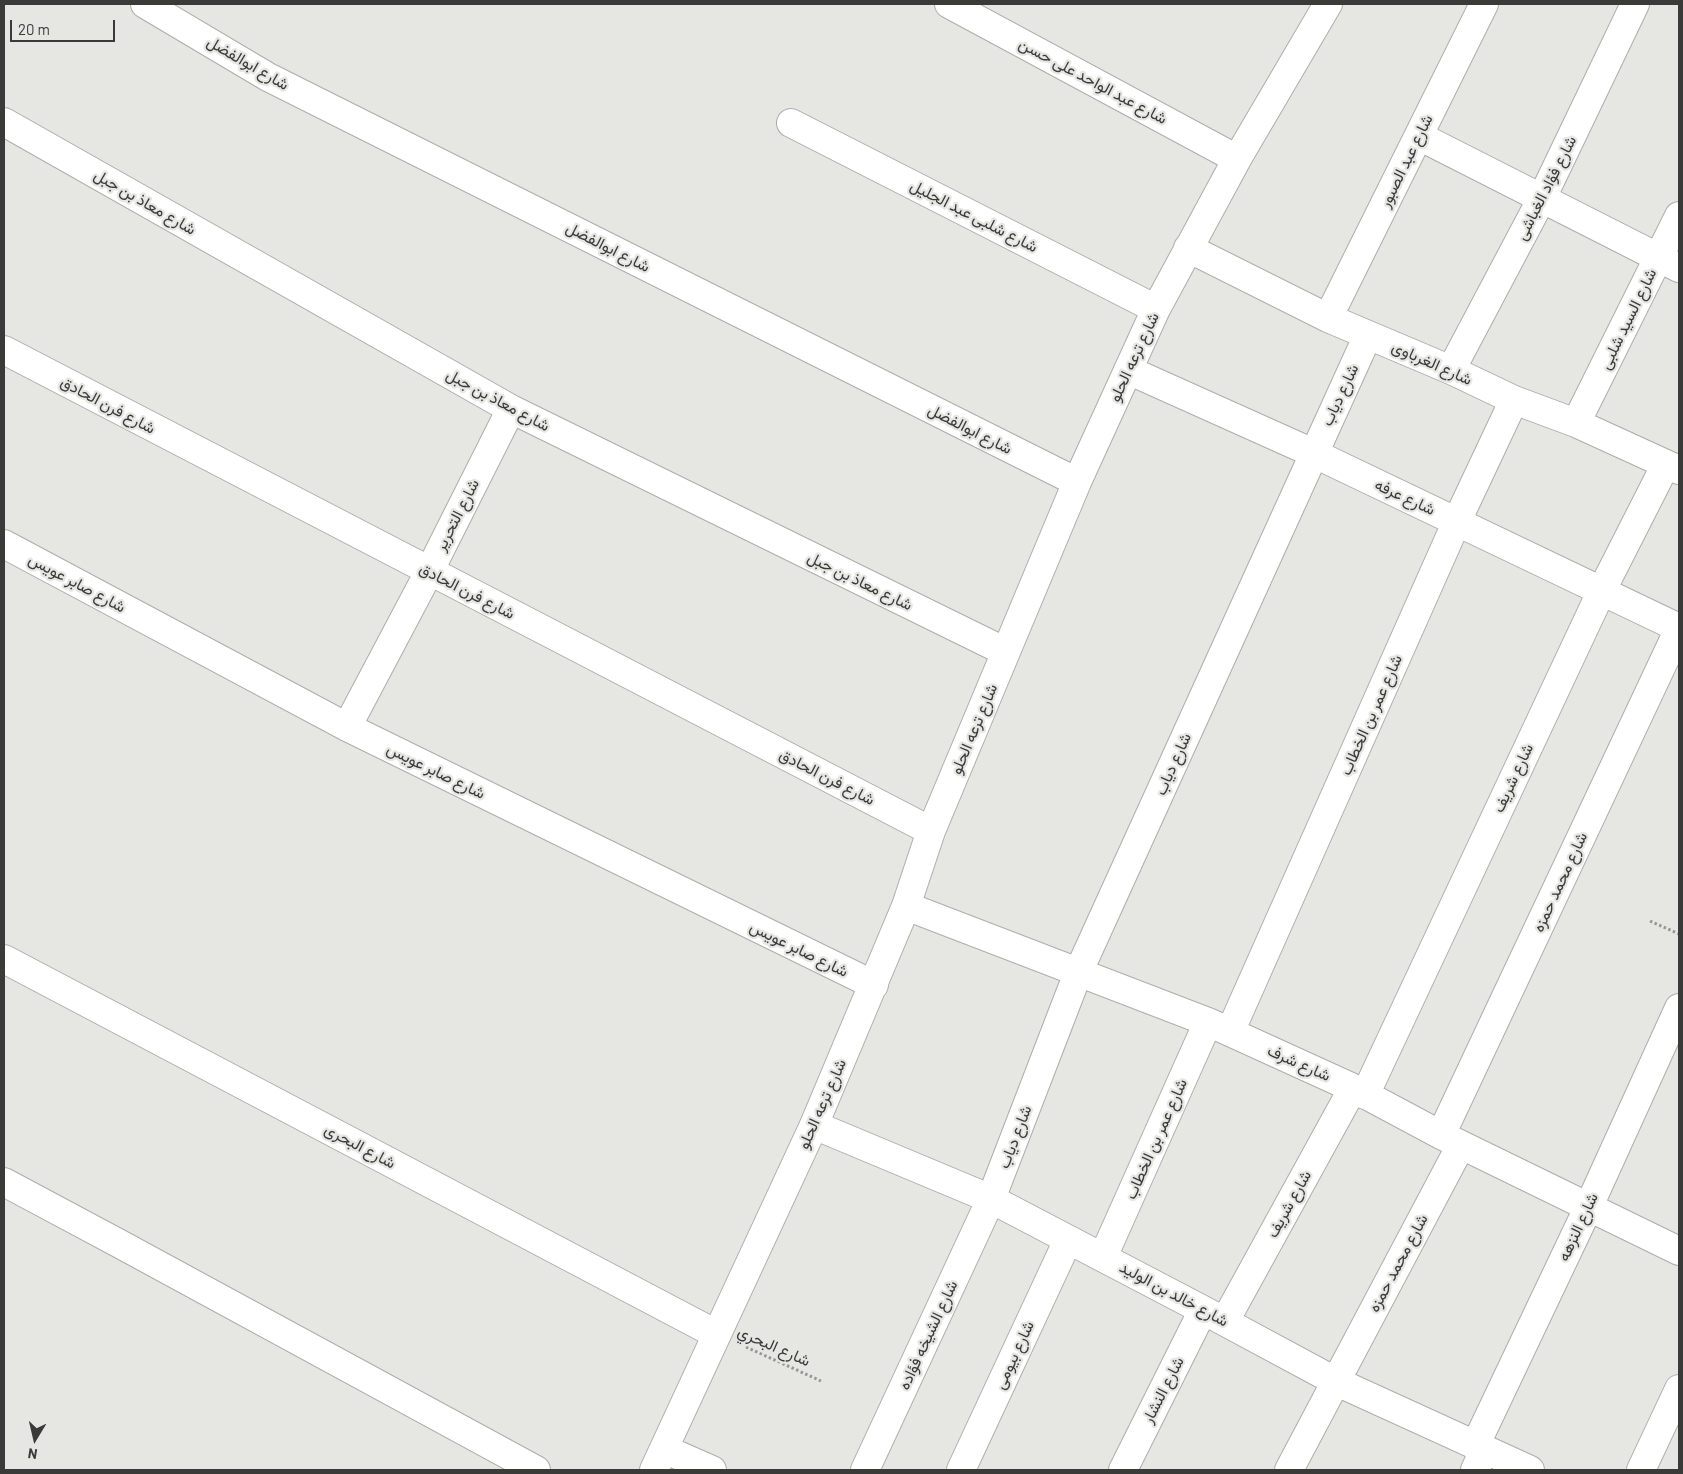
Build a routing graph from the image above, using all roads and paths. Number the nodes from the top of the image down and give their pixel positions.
1 (145, 4) edge
2 (949, 4) edge
3 (1328, 4) edge
4 (1484, 4) edge
5 (1635, 4) edge
6 (4, 122) edge
7 (792, 122) dead end
8 (1419, 136) junction
9 (1237, 159) junction
10 (1542, 198) junction
11 (1679, 216) edge
12 (1188, 248) junction
13 (1669, 263) edge
14 (1156, 309) junction
15 (1328, 318) junction
16 (1368, 335) junction
17 (4, 350) edge
18 (1128, 370) junction
19 (1451, 370) junction
20 (1514, 400) junction
21 (511, 409) junction
22 (1576, 423) junction
23 (1313, 453) junction
24 (1673, 467) edge
25 (1076, 482) junction
26 (1457, 521) junction
27 (4, 544) edge
28 (429, 572) junction
29 (1602, 590) junction
30 (1679, 628) edge
31 (1006, 652) junction
32 (347, 727) junction
33 (931, 831) junction
34 (906, 906) junction
35 (1650, 921) dead end
36 (1679, 934) edge
37 (4, 959) edge
38 (1078, 973) junction
39 (874, 985) junction
40 (1679, 1008) edge
41 (1219, 1027) junction
42 (1359, 1091) junction
43 (814, 1125) junction
44 (1451, 1140) junction
45 (4, 1182) edge
46 (990, 1199) junction
47 (1589, 1206) junction
48 (1068, 1240) junction
49 (1679, 1250) edge
50 (1103, 1257) junction
51 (1214, 1315) junction
52 (716, 1334) junction
53 (821, 1381) dead end
54 (1336, 1381) junction
55 (1679, 1389) edge
56 (1478, 1455) edge
57 (659, 1459) edge
58 (536, 1470) edge
59 (712, 1470) edge
60 (865, 1470) edge
61 (961, 1470) edge
62 (1123, 1470) edge
63 (1289, 1470) edge
64 (1530, 1470) edge
65 (1641, 1470) edge

1 - 25 street, شارع ابوالفضل
2 - 9 street, شارع عبد الواحد على حسن
3 - 9 street, شارع ترعه الحلو
4 - 8 street, شارع عبد الصبور
5 - 10 street, شارع فؤاد الغباشى
6 - 21 street, شارع معاذ بن جبل
7 - 14 street, شارع شلبى عبد الجليل
8 - 10 street
8 - 15 street, شارع عبد الصبور
9 - 12 street, شارع ترعه الحلو
10 - 13 street
10 - 19 street, شارع فؤاد الغباشى
11 - 13 street, شارع السيد شلبى
12 - 14 street, شارع ترعه الحلو
12 - 15 street, شارع الغرباوى
13 - 22 street, شارع السيد شلبى
14 - 18 street, شارع ترعه الحلو
15 - 16 street, شارع الغرباوى
16 - 19 street, شارع الغرباوى
16 - 23 street, شارع دياب
17 - 28 street, شارع فرن الحادق
18 - 23 street, شارع عرفه
18 - 25 street, شارع ترعه الحلو
19 - 20 street, شارع الغرباوى
20 - 22 street, شارع الغرباوى
20 - 26 street, شارع عمر بن الخطاب
21 - 28 street, شارع التحرير
21 - 31 street, شارع معاذ بن جبل
22 - 24 street, شارع الغرباوى
23 - 26 street, شارع عرفه
23 - 38 street, شارع دياب
24 - 29 street, شارع شريف
25 - 31 street, شارع ترعه الحلو
26 - 29 street, شارع عرفه
26 - 41 street, شارع عمر بن الخطاب
27 - 32 street, شارع صابر عويس
28 - 32 street, شارع التحرير
28 - 33 street, شارع فرن الحادق
29 - 30 street, شارع عرفه
29 - 42 street, شارع شريف
30 - 44 street, شارع محمد حمزه
31 - 33 street, شارع ترعه الحلو
32 - 39 street, شارع صابر عويس
33 - 34 street, شارع ترعه الحلو
34 - 38 street, شارع شرف
34 - 39 street, شارع ترعه الحلو
35 - 36 path
37 - 52 street, شارع البحرى
38 - 41 street, شارع شرف
38 - 46 street, شارع دياب
39 - 43 street, شارع ترعه الحلو
40 - 47 street, شارع النزهه
41 - 42 street, شارع شرف
41 - 50 street, شارع عمر بن الخطاب
42 - 44 street, شارع شرف
42 - 51 street, شارع شريف
43 - 46 street, شارع خالد بن الوليد
43 - 52 street, شارع ترعه الحلو
44 - 47 street, شارع شرف
44 - 54 street, شارع محمد حمزه
45 - 58 street
46 - 48 street, شارع خالد بن الوليد
46 - 60 street, شارع الشيخه فؤاده
47 - 49 street, شارع شرف
47 - 56 street, شارع النزهه
48 - 50 street, شارع خالد بن الوليد
48 - 61 street, شارع بيومى
50 - 51 street, شارع خالد بن الوليد
51 - 54 street, شارع خالد بن الوليد
51 - 62 street, شارع النشار
52 - 53 path, شارع البحري
52 - 57 street, شارع ترعه الحلو
54 - 56 street, شارع خالد بن الوليد
54 - 63 street, شارع محمد حمزه
55 - 65 street
56 - 64 street, شارع خالد بن الوليد
57 - 59 street

